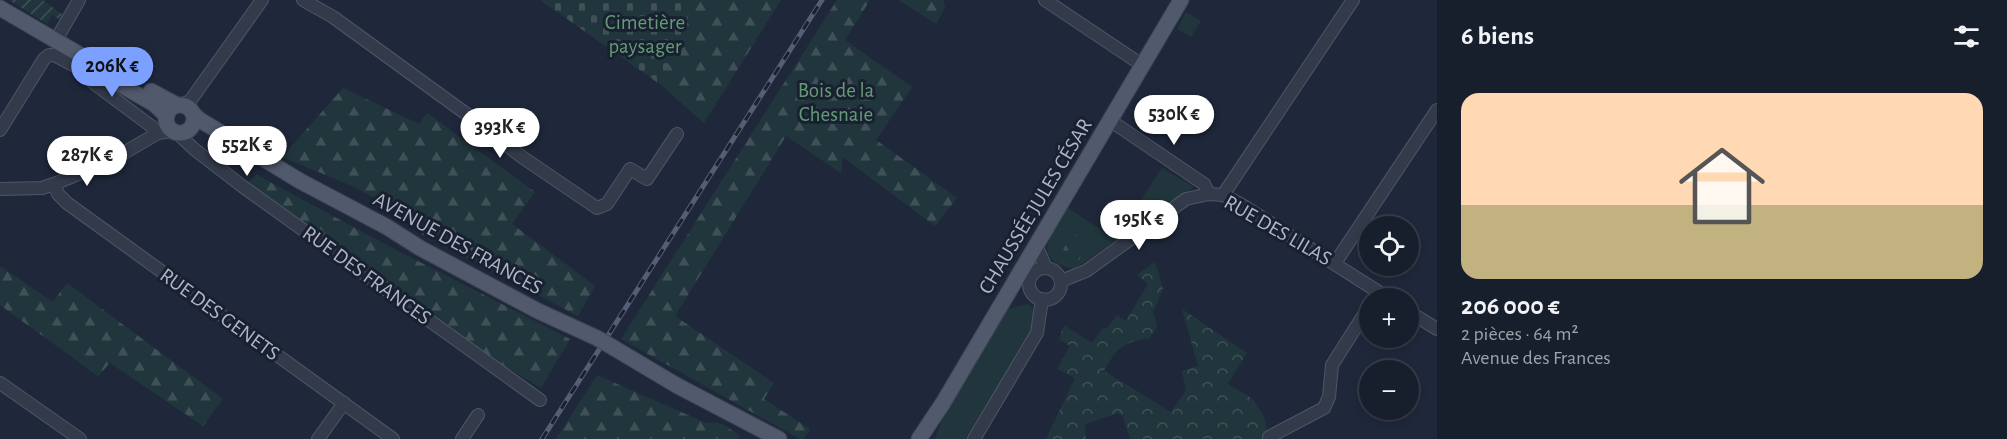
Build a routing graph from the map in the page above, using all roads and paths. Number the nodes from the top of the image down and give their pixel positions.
1 (79, 0) edge
2 (262, 0) edge
3 (303, 0) edge
4 (1181, 0) edge
5 (1353, 0) edge
6 (1052, 2) edge
7 (0, 8) edge
8 (56, 40) junction
9 (1142, 65) junction
10 (1437, 110) edge
11 (178, 120) junction
12 (1111, 121) junction
13 (0, 130) edge
14 (677, 134) dead end
15 (54, 184) junction
16 (0, 189) edge
17 (1209, 194) junction
18 (1223, 195) junction
19 (1036, 245) junction
20 (1335, 263) junction
21 (1046, 268) junction
22 (1061, 280) junction
23 (1369, 288) edge
24 (1031, 290) junction
25 (1004, 298) junction
26 (1042, 299) junction
27 (1437, 313) edge
28 (1419, 318) edge
29 (1359, 322) edge
30 (1433, 327) edge
31 (0, 383) edge
32 (540, 400) dead end
33 (943, 403) junction
34 (344, 404) junction
35 (478, 415) dead end
36 (760, 430) junction
37 (1269, 437) dead end
38 (80, 439) edge
39 (318, 439) edge
40 (393, 439) edge
41 (462, 439) edge
42 (773, 439) edge
43 (779, 439) edge
44 (919, 439) edge
45 (927, 439) edge
46 (974, 439) edge

1 - 8 street
2 - 11 street
3 - 14 street
4 - 9 main road, CHAUSSÉE JULES CÉSAR
5 - 18 street
6 - 9 street
7 - 8 main road, AVENUE DES FRANCES
8 - 11 main road, AVENUE DES FRANCES
9 - 12 main road, CHAUSSÉE JULES CÉSAR
10 - 20 street
11 - 13 street, AVENUE DES FRANCES
11 - 15 street
11 - 32 street, RUE DES FRANCES
11 - 36 main road, AVENUE DES FRANCES, bridge
12 - 17 street, RUE DES LILAS
12 - 19 main road, CHAUSSÉE JULES CÉSAR
15 - 16 street
15 - 34 street, RUE DES GENETS
17 - 18 street, RUE DES LILAS
17 - 22 street
18 - 20 street, RUE DES LILAS
19 - 21 street
19 - 25 main road, CHAUSSÉE JULES CÉSAR
20 - 23 street, RUE DES LILAS
21 - 22 street
21 - 24 street
22 - 26 street
24 - 25 street
24 - 26 street
25 - 33 main road, CHAUSSÉE JULES CÉSAR
26 - 46 street
27 - 30 street
28 - 30 street
29 - 37 street
31 - 38 street
33 - 44 main road, CHAUSSÉE JULES CÉSAR
33 - 45 main road, CHAUSSÉE JULES CÉSAR
34 - 39 street
34 - 40 street, RUE DES GENETS
35 - 41 street
36 - 42 main road
36 - 43 main road

